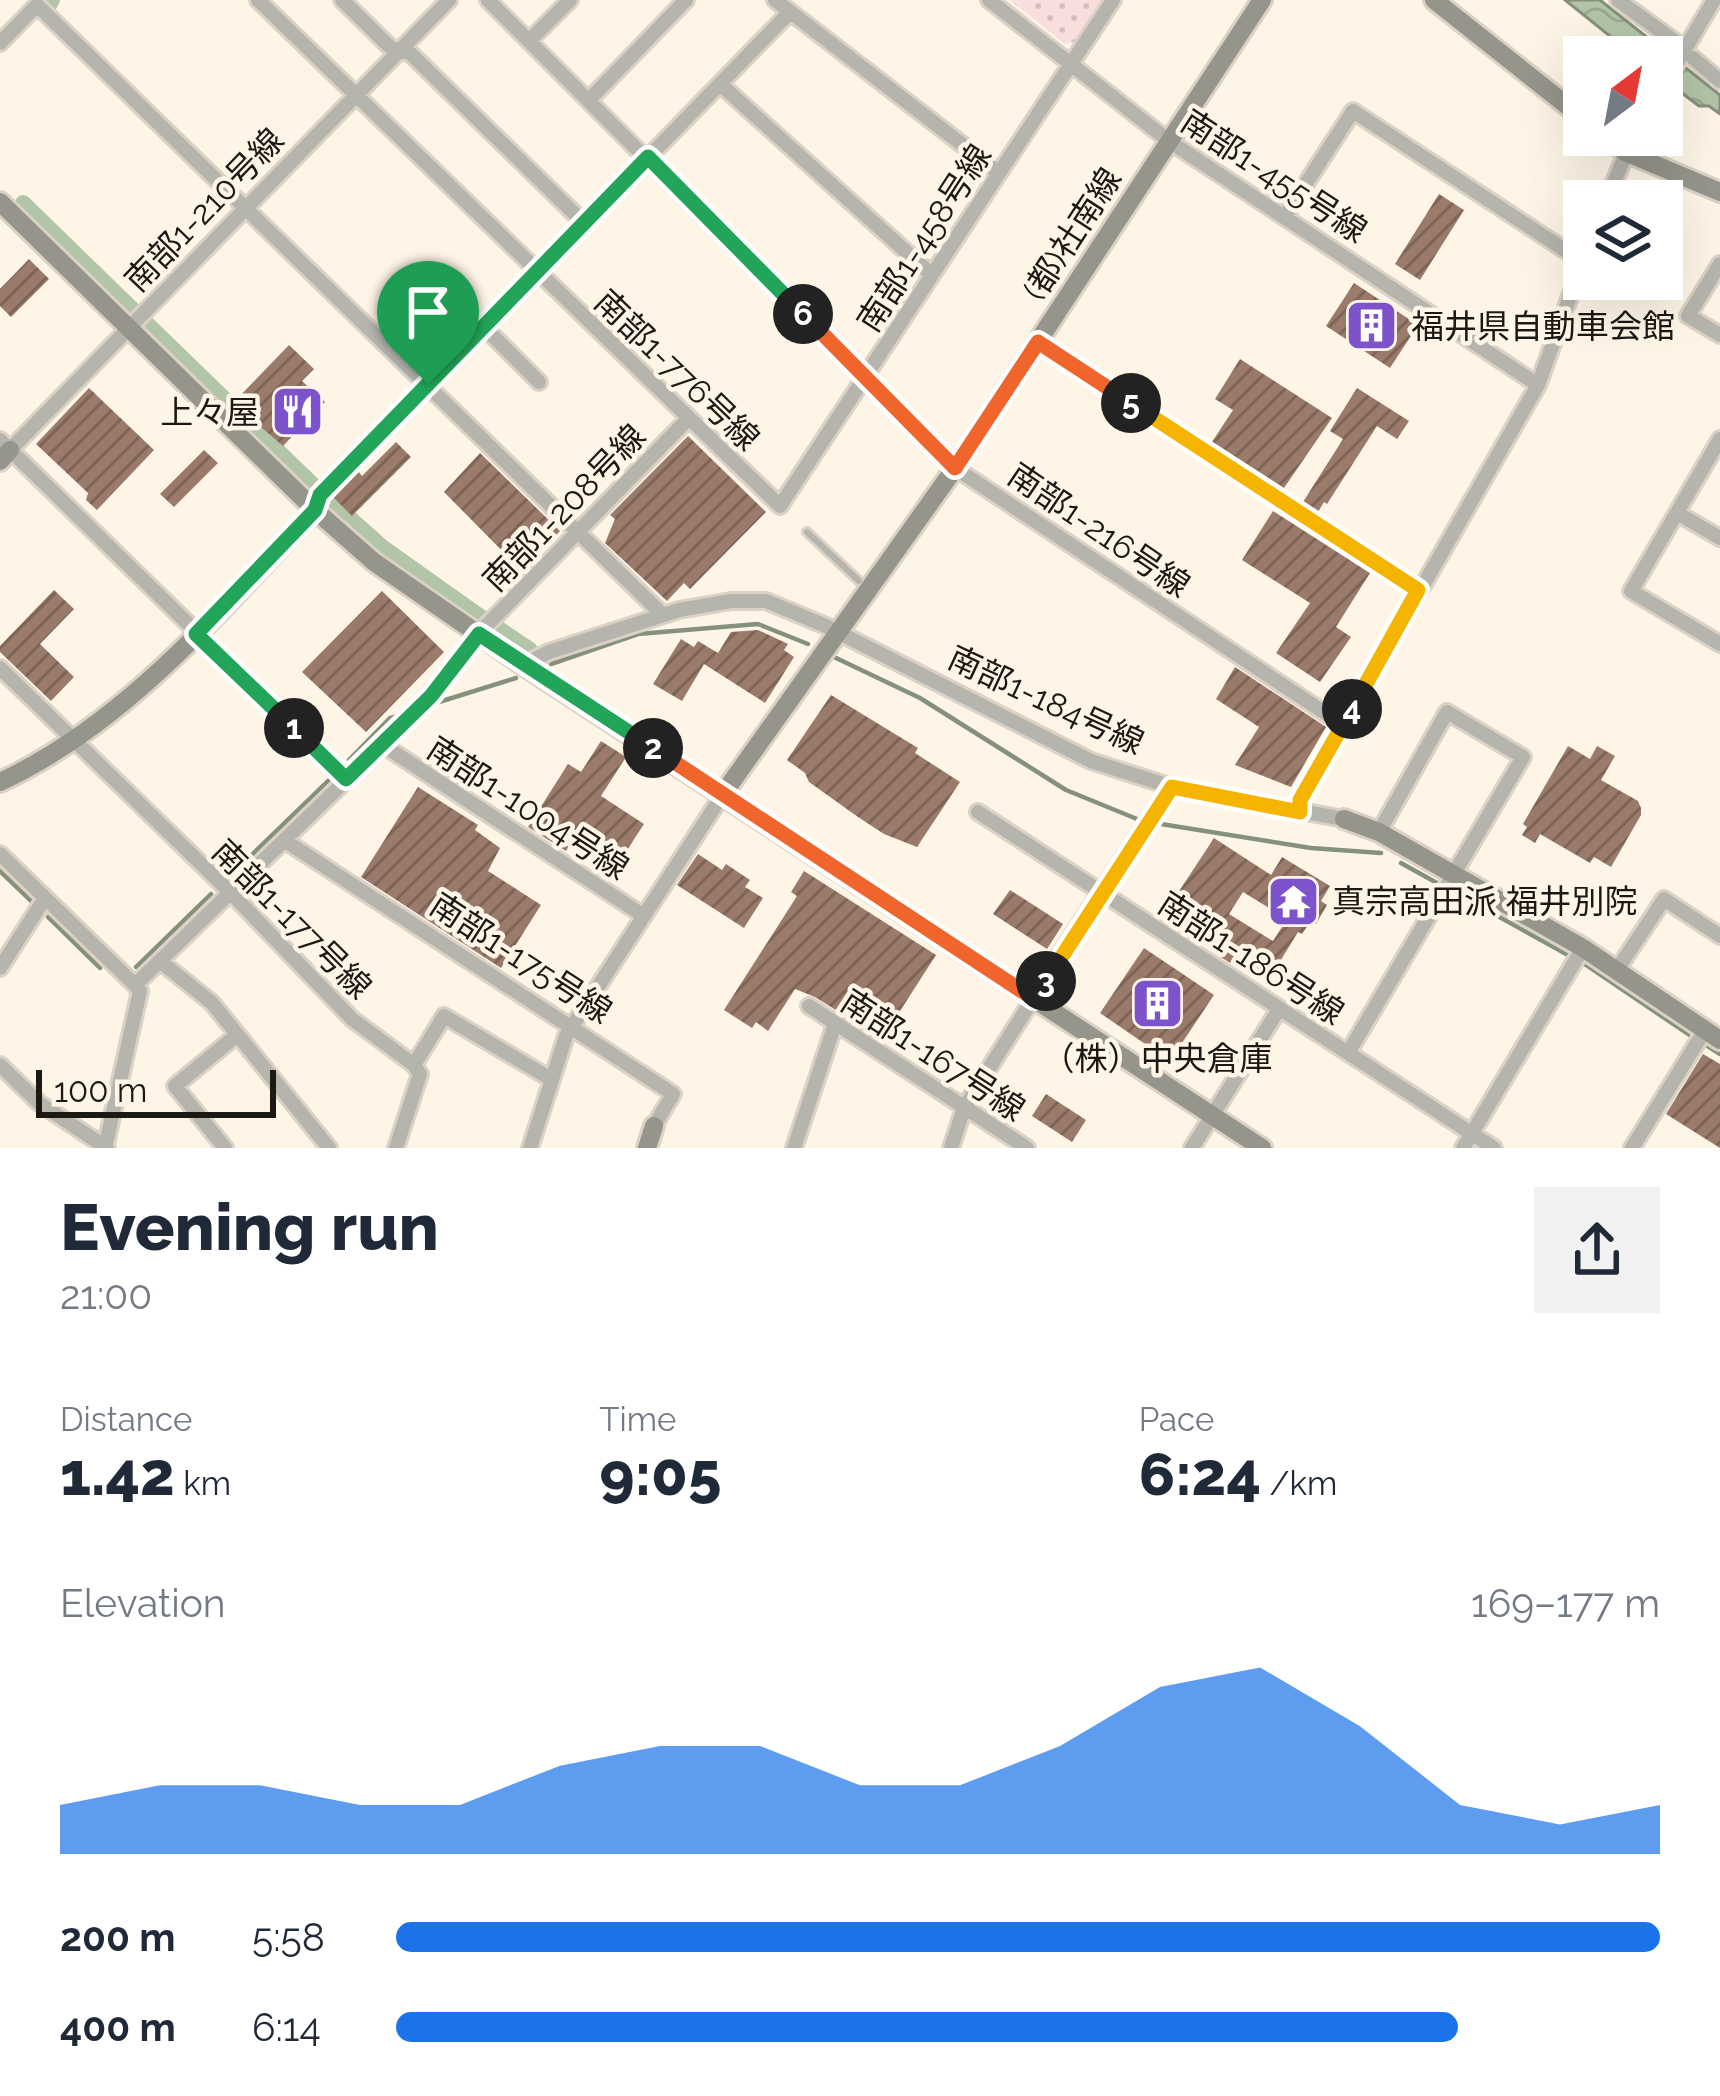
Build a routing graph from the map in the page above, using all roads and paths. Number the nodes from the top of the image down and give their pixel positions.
1 (258, 0) edge
2 (342, 0) edge
3 (448, 0) edge
4 (488, 0) edge
5 (570, 0) edge
6 (686, 0) edge
7 (775, 0) edge
8 (989, 0) edge
9 (1113, 0) edge
10 (1262, 0) edge
11 (1434, 0) edge
12 (1618, 0) edge
13 (1714, 0) edge
14 (790, 12) junction
15 (529, 41) junction
16 (0, 43) edge
17 (400, 50) junction
18 (1684, 51) junction
19 (1070, 64) junction
20 (1720, 81) edge
21 (720, 84) junction
22 (357, 96) junction
23 (589, 100) junction
24 (1563, 102) edge
25 (1169, 141) junction
26 (1653, 156) edge
27 (648, 157) junction
28 (999, 173) junction
29 (1720, 192) edge
30 (0, 202) edge
31 (248, 208) junction
32 (1285, 216) junction
33 (584, 224) junction
34 (1563, 247) edge
35 (1720, 263) edge
36 (538, 271) junction
37 (932, 275) junction
38 (1569, 300) edge
39 (484, 327) junction
40 (130, 328) junction
41 (1720, 335) edge
42 (1038, 342) junction
43 (865, 377) junction
44 (539, 382) dead end
45 (428, 384) junction
46 (1538, 385) junction
47 (688, 419) junction
48 (1720, 439) edge
49 (3, 450) edge
50 (955, 468) junction
51 (780, 506) joint
52 (315, 510) junction
53 (1677, 513) junction
54 (580, 532) junction
55 (807, 532) dead end
56 (1720, 538) edge
57 (859, 581) dead end
58 (1418, 590) junction
59 (663, 615) junction
60 (837, 631) junction
61 (196, 634) junction
62 (479, 634) junction
63 (1720, 644) edge
64 (524, 664) junction
65 (0, 668) edge
66 (1343, 725) junction
67 (75, 741) junction
68 (382, 745) junction
69 (346, 779) junction
70 (0, 782) edge
71 (1172, 787) junction
72 (723, 794) junction
73 (978, 812) dead end
74 (1300, 812) junction
75 (1344, 819) joint
76 (1379, 832) junction
77 (284, 840) junction
78 (0, 854) edge
79 (1454, 876) junction
80 (230, 892) junction
81 (1102, 893) junction
82 (45, 898) junction
83 (644, 916) junction
84 (1720, 936) edge
85 (1583, 948) junction
86 (160, 961) junction
87 (0, 968) edge
88 (1617, 970) junction
89 (135, 985) junction
90 (1034, 999) junction
91 (809, 1006) dead end
92 (1280, 1009) junction
93 (836, 1024) junction
94 (572, 1027) junction
95 (237, 1035) junction
96 (1712, 1035) edge
97 (1348, 1053) junction
98 (0, 1065) edge
99 (414, 1065) junction
100 (551, 1079) junction
101 (964, 1108) junction
102 (1212, 1116) junction
103 (654, 1126) joint
104 (1472, 1133) junction
105 (106, 1148) edge
106 (225, 1148) edge
107 (329, 1148) edge
108 (396, 1148) edge
109 (530, 1148) edge
110 (647, 1148) edge
111 (794, 1148) edge
112 (951, 1148) edge
113 (1027, 1148) edge
114 (1192, 1148) edge
115 (1262, 1148) edge
116 (1463, 1148) edge
117 (1494, 1148) edge
118 (1633, 1148) edge

1 - 22 street, 南部1-776号線
2 - 17 street
3 - 17 street, 南部1-210号線
4 - 15 street, 南部1-216号線
5 - 15 street
6 - 23 street
7 - 14 street
8 - 19 street, 南部1-455号線
9 - 19 street, 南部1-458号線
10 - 25 street, (都)社南線
11 - 24 street
12 - 18 street
13 - 18 street
14 - 21 street
14 - 28 street
15 - 23 street, 南部1-216号線
16 - 31 street
17 - 22 street, 南部1-210号線
17 - 33 street
18 - 20 street
19 - 25 street, 南部1-455号線
19 - 28 street, 南部1-458号線
21 - 27 street
21 - 37 street
22 - 31 street, 南部1-210号線
22 - 36 street, 南部1-776号線
23 - 27 street, 南部1-216号線
25 - 32 street, 南部1-455号線
25 - 42 street, (都)社南線
26 - 29 street
27 - 33 street
27 - 43 street, 南部1-216号線
28 - 37 street, 南部1-458号線
30 - 40 street
31 - 40 street, 南部1-210号線
31 - 45 street
32 - 34 street
32 - 46 street, 南部1-455号線
33 - 36 street
35 - 41 street
36 - 39 street
36 - 47 street, 南部1-776号線
37 - 43 street, 南部1-458号線
38 - 46 street
39 - 44 street
39 - 45 street
40 - 49 street, 南部1-210号線
40 - 52 street
42 - 50 street, (都)社南線
42 - 58 street
43 - 50 street, 南部1-216号線
43 - 51 street, 南部1-458号線
45 - 52 street
45 - 54 street
46 - 58 street
47 - 51 street, 南部1-776号線
47 - 54 street, 南部1-208号線
48 - 53 street
49 - 61 street
50 - 60 street, (都)社南線
50 - 66 street, 南部1-216号線
52 - 61 street
52 - 62 street
53 - 56 street
53 - 63 street
54 - 59 street
54 - 62 street, 南部1-208号線
55 - 57 lane
58 - 66 street
59 - 60 street, 南部1-184号線
59 - 64 street, 南部1-184号線
60 - 71 street, 南部1-184号線
60 - 72 street, (都)社南線
61 - 67 street
61 - 69 street
62 - 64 street
62 - 68 street, 南部1-208号線
64 - 72 street
65 - 67 street, 南部1-177号線
66 - 74 street
67 - 70 street
67 - 80 street, 南部1-177号線
68 - 69 street, 南部1-208号線
68 - 83 street, 南部1-1004号線
69 - 77 street, 南部1-208号線
71 - 74 street, 南部1-184号線
71 - 81 street
72 - 83 street
72 - 90 street
73 - 81 street, 南部1-186号線
74 - 75 street, 南部1-184号線
75 - 76 street, 南部1-184号線
76 - 79 street, 南部1-184号線
76 - 79 street
77 - 80 street, 南部1-208号線
77 - 94 street, 南部1-175号線
78 - 82 street
79 - 85 street, 南部1-184号線
79 - 97 street
80 - 86 street, 南部1-208号線
80 - 99 street, 南部1-177号線
81 - 90 street
81 - 92 street, 南部1-186号線
82 - 87 street
82 - 89 street
83 - 94 street
84 - 88 street
85 - 88 street, 南部1-184号線
85 - 104 street
86 - 89 street, 南部1-208号線
86 - 95 street
88 - 96 street, 南部1-184号線
89 - 105 street
90 - 101 street
90 - 102 street
91 - 93 street, 南部1-167号線
92 - 97 street, 南部1-186号線
92 - 102 street
93 - 101 street, 南部1-167号線
93 - 111 street
94 - 100 street
94 - 103 street, 南部1-175号線
95 - 106 street
95 - 107 street
96 - 118 street
97 - 104 street, 南部1-186号線
98 - 105 street
99 - 100 street
99 - 108 street
100 - 109 street
101 - 112 street
101 - 113 street, 南部1-167号線
102 - 114 street
102 - 115 street
103 - 110 street, 南部1-175号線
104 - 116 street
104 - 117 street, 南部1-186号線

